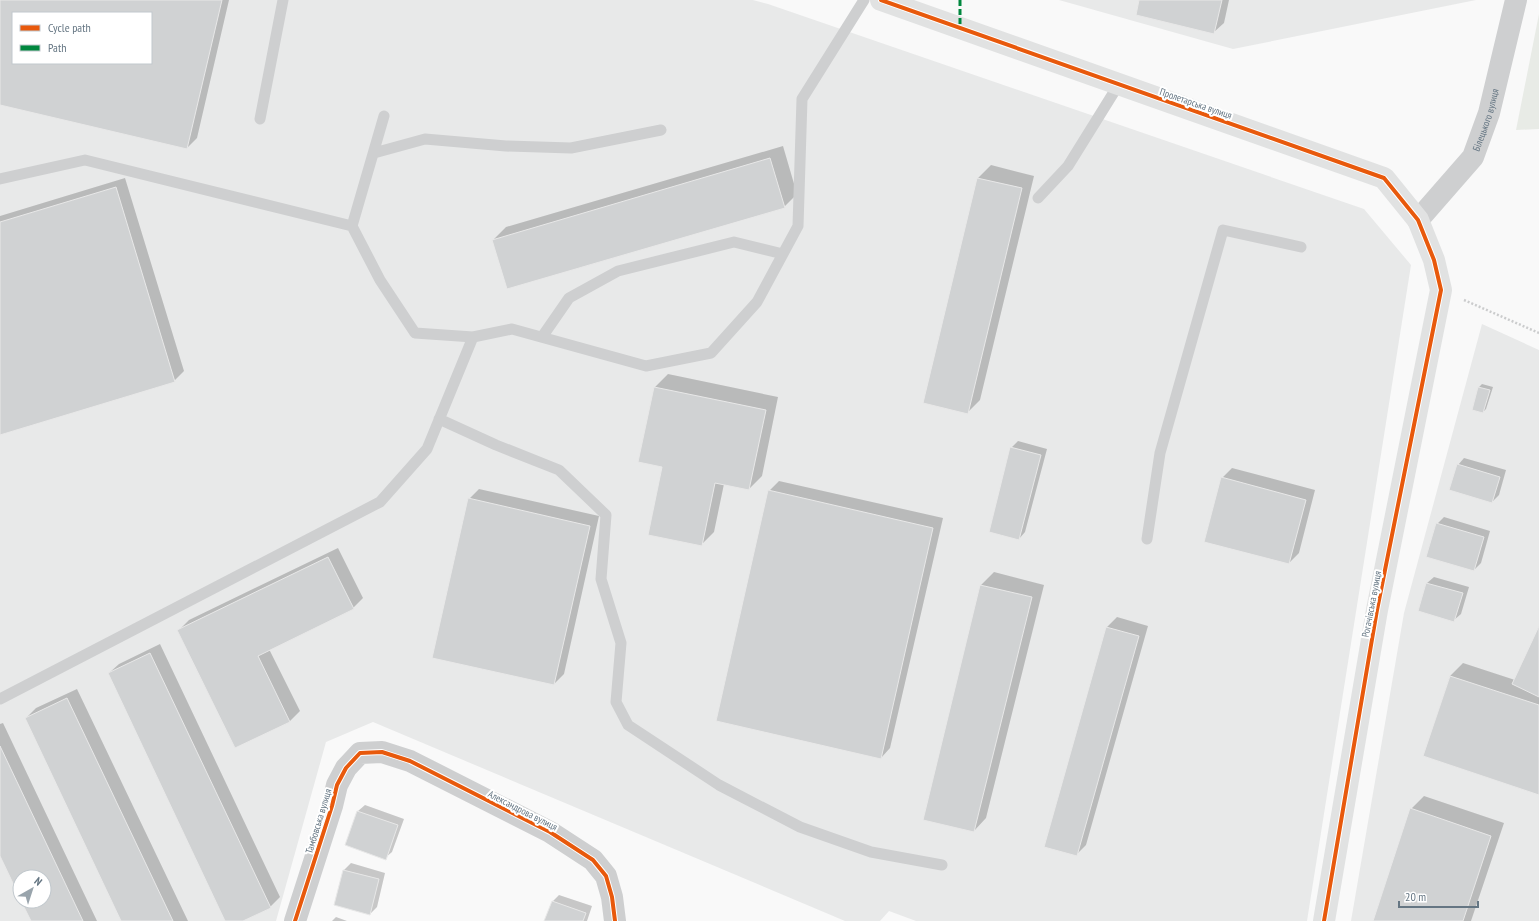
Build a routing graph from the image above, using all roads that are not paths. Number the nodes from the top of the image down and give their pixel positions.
1 (283, 0) edge
2 (864, 0) edge
3 (881, 0) edge
4 (1516, 0) edge
5 (1119, 84) junction
6 (384, 116) dead end
7 (260, 119) dead end
8 (661, 130) dead end
9 (374, 153) junction
10 (0, 179) edge
11 (1038, 198) dead end
12 (1418, 220) junction
13 (352, 226) junction
14 (1301, 246) dead end
15 (783, 254) junction
16 (1441, 290) joint
17 (473, 337) junction
18 (542, 337) junction
19 (439, 419) junction
20 (1147, 539) dead end
21 (0, 699) edge
22 (382, 752) joint
23 (942, 865) dead end
24 (295, 921) edge
25 (615, 921) edge
26 (1324, 921) edge

1 - 7 lane
2 - 15 lane
3 - 5 street, Пролетарська вулиця
4 - 12 street, Білецького вулиця
5 - 11 lane
5 - 12 street, Пролетарська вулиця
6 - 9 lane
8 - 9 lane
9 - 13 lane
10 - 13 lane
12 - 16 street, Пролетарська вулиця
13 - 17 lane
14 - 20 lane
15 - 18 lane
15 - 18 lane
16 - 26 street, Рогачівська вулиця
17 - 18 lane
17 - 19 lane
19 - 21 lane
19 - 23 lane
22 - 24 street, Тамбовська вулиця
22 - 25 street, Александрова вулиця

